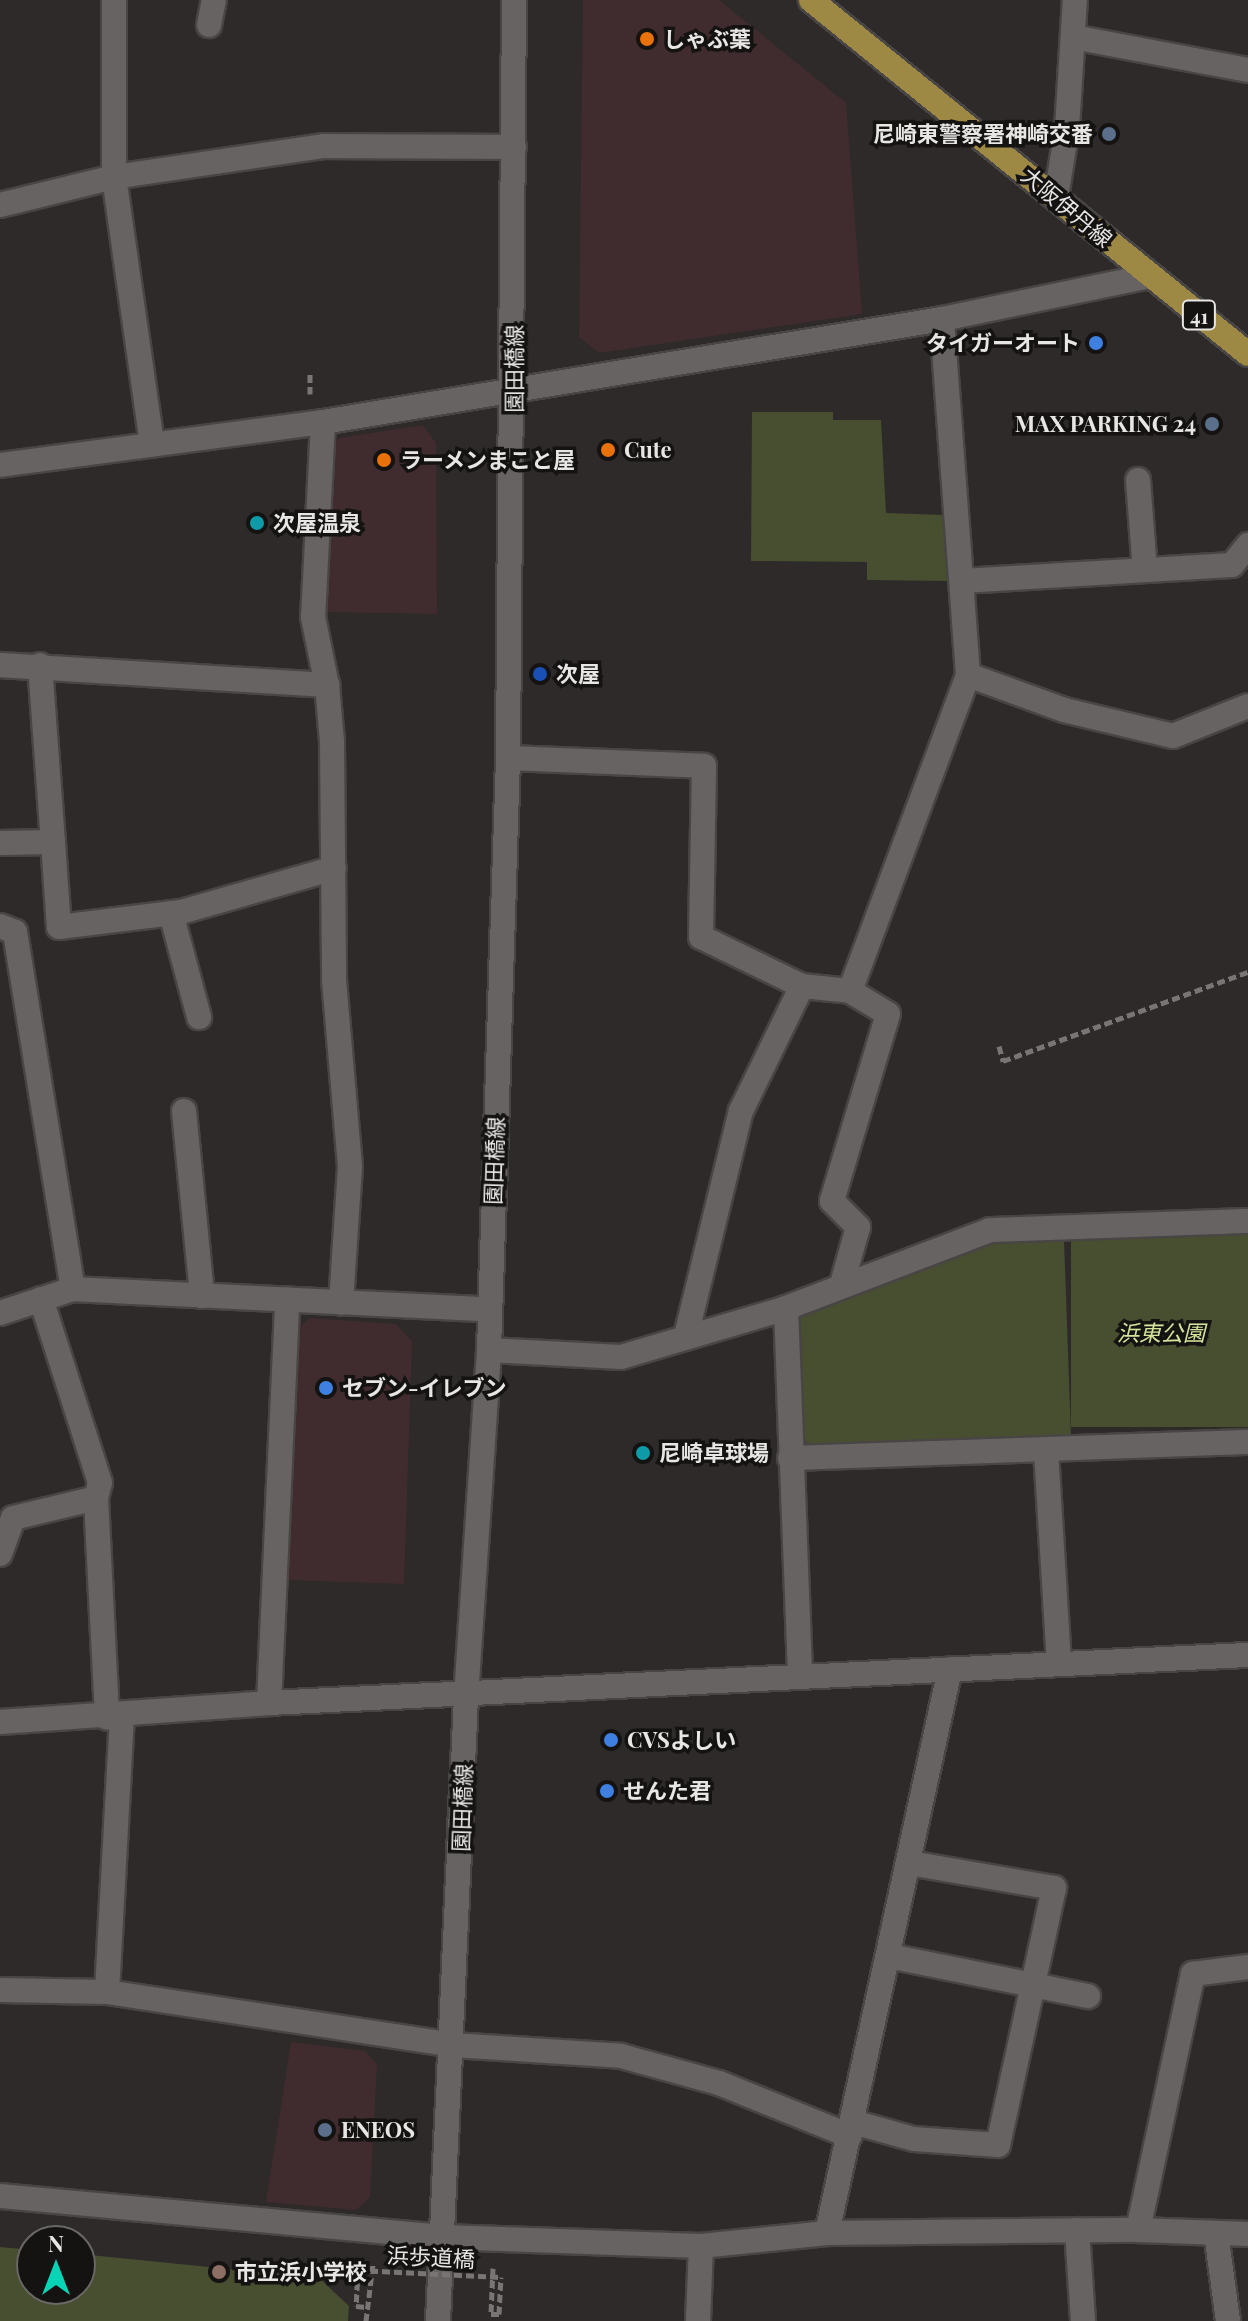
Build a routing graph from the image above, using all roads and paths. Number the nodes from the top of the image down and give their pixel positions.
1 (114, 0) edge
2 (214, 0) edge
3 (514, 0) edge
4 (811, 0) edge
5 (1075, 0) edge
6 (209, 25) dead end
7 (1073, 37) junction
8 (1248, 70) edge
9 (514, 147) junction
10 (114, 177) junction
11 (1056, 197) junction
12 (0, 205) edge
13 (1149, 276) junction
14 (942, 319) junction
15 (1248, 354) edge
16 (310, 371) dead end
17 (514, 387) junction
18 (316, 411) junction
19 (152, 444) junction
20 (0, 465) edge
21 (1138, 480) dead end
22 (1248, 545) edge
23 (1145, 570) junction
24 (962, 581) junction
25 (0, 665) edge
26 (40, 665) junction
27 (968, 675) junction
28 (327, 685) junction
29 (1248, 706) edge
30 (508, 758) junction
31 (53, 842) junction
32 (0, 843) edge
33 (334, 868) junction
34 (171, 913) junction
35 (0, 926) edge
36 (1248, 972) edge
37 (802, 986) junction
38 (850, 991) junction
39 (199, 1017) dead end
40 (999, 1046) dead end
41 (184, 1111) dead end
42 (1248, 1221) edge
43 (842, 1284) junction
44 (73, 1289) junction
45 (202, 1296) junction
46 (41, 1299) junction
47 (287, 1299) junction
48 (341, 1303) junction
49 (786, 1308) junction
50 (489, 1309) junction
51 (0, 1313) edge
52 (686, 1336) junction
53 (489, 1350) junction
54 (1248, 1442) edge
55 (1046, 1451) junction
56 (790, 1458) junction
57 (96, 1498) junction
58 (0, 1554) edge
59 (1248, 1655) edge
60 (1059, 1664) junction
61 (950, 1669) junction
62 (800, 1675) junction
63 (466, 1697) junction
64 (269, 1703) junction
65 (114, 1717) junction
66 (0, 1722) edge
67 (909, 1863) junction
68 (889, 1956) junction
69 (1248, 1967) edge
70 (1033, 1983) junction
71 (0, 1990) edge
72 (107, 1992) junction
73 (1088, 1996) dead end
74 (453, 2045) junction
75 (852, 2129) junction
76 (0, 2196) edge
77 (1077, 2230) junction
78 (1138, 2230) junction
79 (827, 2233) junction
80 (1216, 2233) junction
81 (1248, 2234) edge
82 (444, 2237) junction
83 (701, 2246) junction
84 (370, 2265) dead end
85 (493, 2268) dead end
86 (366, 2307) junction
87 (490, 2317) edge
88 (366, 2321) edge
89 (438, 2321) edge
90 (698, 2321) edge
91 (1083, 2321) edge
92 (1228, 2321) edge

1 - 10 street
2 - 6 street
3 - 9 street, 園田橋線
4 - 11 main road, 大阪伊丹線 / 41
5 - 7 street
7 - 8 street
7 - 11 street
9 - 10 street
9 - 17 street, 園田橋線
10 - 12 street
10 - 19 street
11 - 13 main road, 大阪伊丹線 / 41
13 - 14 street
13 - 15 main road, 大阪伊丹線 / 41
14 - 17 street
14 - 24 street
16 - 18 path
17 - 18 street
17 - 30 street, 園田橋線
18 - 19 street
18 - 28 street
19 - 20 street
21 - 23 street
22 - 23 street
23 - 24 street
24 - 27 street
25 - 26 street
26 - 28 street
26 - 31 street
27 - 29 street
27 - 38 street
28 - 33 street
30 - 37 street
30 - 50 street, 園田橋線
31 - 32 street
31 - 34 street
33 - 34 street
33 - 48 street
34 - 39 street
35 - 44 street
36 - 40 path
37 - 38 street
37 - 52 street
38 - 43 street
41 - 45 street
42 - 43 street
43 - 49 street
44 - 45 street
44 - 46 street
45 - 47 street
46 - 51 street
46 - 57 street
47 - 48 street
47 - 64 street
48 - 50 street
49 - 52 street
49 - 56 street
50 - 53 street, 園田橋線
52 - 53 street
53 - 63 street, 園田橋線
54 - 55 street
55 - 56 street
55 - 60 street
56 - 62 street
57 - 58 street
57 - 65 street
59 - 60 street
60 - 61 street
61 - 62 street
61 - 67 street
62 - 63 street
63 - 64 street
63 - 74 street, 園田橋線
64 - 65 street
65 - 66 street
65 - 72 street
67 - 68 street
67 - 70 street
68 - 70 street
68 - 75 street
69 - 78 street
70 - 73 street
70 - 75 street
71 - 72 street
72 - 74 street
74 - 75 street
74 - 82 street, 園田橋線
75 - 79 street
76 - 82 street
77 - 78 street
77 - 79 street
77 - 91 street
78 - 80 street
79 - 83 street
80 - 81 street
80 - 92 street
82 - 83 street
82 - 89 street, 園田橋線
83 - 90 street
84 - 86 path
85 - 87 path
86 - 87 path, 浜歩道橋, bridge
86 - 88 path

